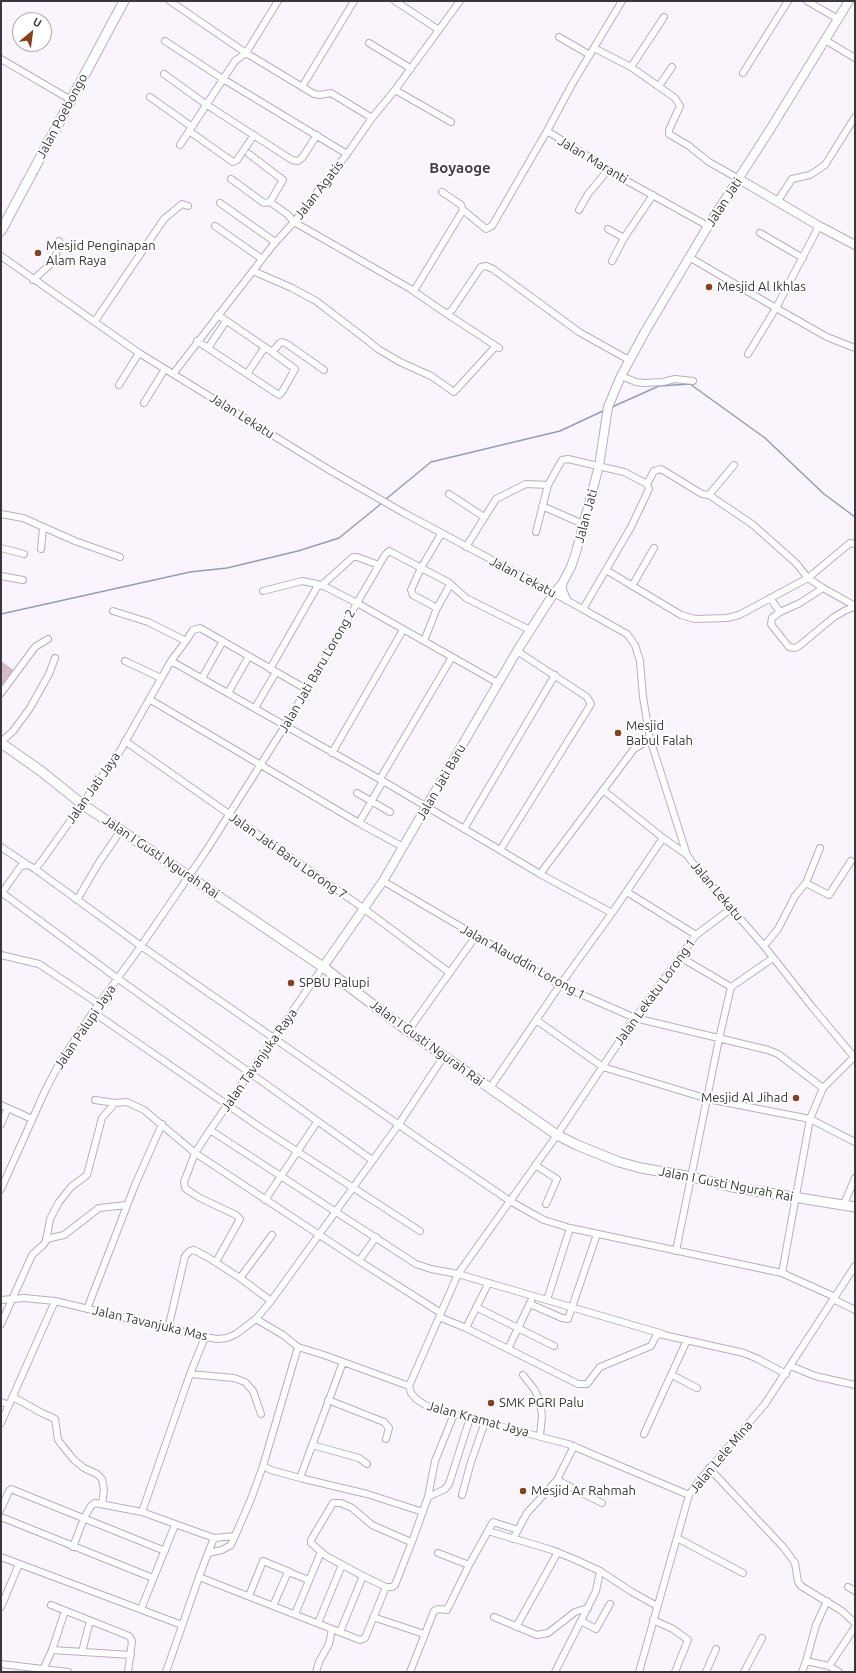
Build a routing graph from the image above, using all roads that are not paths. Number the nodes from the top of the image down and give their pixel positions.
1 (124, 1) edge
2 (170, 1) edge
3 (278, 1) edge
4 (354, 1) edge
5 (395, 1) edge
6 (622, 1) edge
7 (788, 1) edge
8 (807, 1) edge
9 (849, 1) edge
10 (458, 2) edge
11 (664, 17) dead end
12 (838, 19) junction
13 (439, 30) junction
14 (559, 37) dead end
15 (825, 40) junction
16 (165, 41) dead end
17 (369, 43) dead end
18 (594, 48) junction
19 (246, 53) junction
20 (590, 55) junction
21 (855, 58) edge
22 (1, 59) edge
23 (672, 67) dead end
24 (410, 68) junction
25 (630, 68) junction
26 (743, 73) dead end
27 (164, 74) dead end
28 (223, 79) junction
29 (659, 86) junction
30 (302, 87) junction
31 (395, 90) junction
32 (150, 97) dead end
33 (71, 100) junction
34 (207, 105) junction
35 (855, 117) edge
36 (372, 118) junction
37 (451, 122) dead end
38 (190, 129) junction
39 (547, 131) junction
40 (254, 135) junction
41 (317, 135) junction
42 (180, 145) dead end
43 (249, 154) dead end
44 (347, 154) junction
45 (609, 169) junction
46 (231, 179) dead end
47 (739, 179) junction
48 (442, 192) dead end
49 (653, 195) junction
50 (270, 202) junction
51 (777, 202) junction
52 (220, 203) dead end
53 (188, 206) dead end
54 (463, 210) junction
55 (579, 210) dead end
56 (294, 222) junction
57 (215, 226) dead end
58 (708, 226) junction
59 (819, 226) junction
60 (608, 229) dead end
61 (1, 231) edge
62 (760, 233) dead end
63 (624, 238) junction
64 (59, 241) dead end
65 (275, 242) junction
66 (855, 245) edge
67 (1, 256) edge
68 (690, 257) junction
69 (803, 258) junction
70 (262, 259) junction
71 (612, 261) dead end
72 (253, 271) junction
73 (34, 280) junction
74 (414, 291) junction
75 (776, 308) junction
76 (447, 314) junction
77 (218, 315) junction
78 (95, 321) junction
79 (226, 321) junction
80 (198, 341) junction
81 (266, 347) junction
82 (208, 348) junction
83 (855, 348) edge
84 (272, 352) junction
85 (139, 353) junction
86 (748, 354) dead end
87 (629, 360) junction
88 (165, 369) junction
89 (324, 370) dead end
90 (173, 374) junction
91 (246, 374) junction
92 (621, 376) junction
93 (693, 382) dead end
94 (119, 385) dead end
95 (144, 403) dead end
96 (734, 465) dead end
97 (598, 466) junction
98 (647, 484) junction
99 (548, 485) junction
100 (449, 494) dead end
101 (709, 495) junction
102 (542, 506) junction
103 (1, 514) edge
104 (484, 517) junction
105 (1, 518) edge
106 (583, 524) junction
107 (43, 528) junction
108 (536, 532) dead end
109 (441, 534) junction
110 (855, 544) edge
111 (466, 547) junction
112 (1, 548) edge
113 (654, 548) dead end
114 (40, 550) dead end
115 (24, 554) dead end
116 (120, 557) dead end
117 (379, 565) junction
118 (421, 568) junction
119 (606, 570) junction
120 (1, 576) edge
121 (808, 578) junction
122 (23, 580) dead end
123 (562, 584) junction
124 (322, 585) junction
125 (450, 585) junction
126 (632, 586) junction
127 (823, 588) junction
128 (263, 590) dead end
129 (554, 593) junction
130 (770, 598) junction
131 (566, 599) junction
132 (356, 603) junction
133 (855, 606) edge
134 (438, 608) junction
135 (583, 609) junction
136 (113, 611) dead end
137 (780, 612) junction
138 (403, 630) junction
139 (530, 630) junction
140 (48, 639) dead end
141 (186, 641) junction
142 (223, 641) junction
143 (424, 641) junction
144 (517, 651) junction
145 (249, 656) junction
146 (452, 657) junction
147 (55, 658) dead end
148 (125, 661) dead end
149 (170, 661) junction
150 (273, 670) junction
151 (555, 675) junction
152 (161, 678) junction
153 (202, 678) junction
154 (498, 683) junction
155 (306, 689) junction
156 (1, 693) edge
157 (228, 693) junction
158 (149, 699) junction
159 (255, 708) junction
160 (285, 726) junction
161 (650, 739) junction
162 (125, 741) junction
163 (3, 742) edge
164 (332, 753) junction
165 (260, 765) junction
166 (382, 780) junction
167 (603, 790) junction
168 (357, 793) dead end
169 (371, 801) junction
170 (82, 804) junction
171 (427, 806) junction
172 (390, 812) dead end
173 (230, 814) junction
174 (359, 823) junction
175 (121, 830) junction
176 (464, 830) junction
177 (663, 838) junction
178 (1, 847) edge
179 (403, 847) junction
180 (820, 848) dead end
181 (500, 850) junction
182 (687, 855) junction
183 (851, 861) dead end
184 (29, 865) junction
185 (35, 869) junction
186 (540, 874) junction
187 (190, 876) junction
188 (383, 881) junction
189 (806, 883) junction
190 (627, 892) junction
191 (1, 893) edge
192 (77, 900) junction
193 (363, 908) junction
194 (732, 908) junction
195 (612, 913) junction
196 (696, 935) junction
197 (476, 936) junction
198 (141, 946) junction
199 (764, 946) junction
200 (1, 955) edge
201 (680, 957) junction
202 (773, 958) junction
203 (323, 967) junction
204 (450, 973) junction
205 (117, 978) junction
206 (560, 985) junction
207 (731, 988) junction
208 (99, 1004) junction
209 (93, 1012) junction
210 (635, 1018) junction
211 (536, 1020) junction
212 (408, 1031) junction
213 (275, 1038) junction
214 (719, 1039) junction
215 (444, 1056) junction
216 (855, 1058) edge
217 (603, 1066) junction
218 (251, 1072) junction
219 (490, 1088) junction
220 (823, 1088) junction
221 (708, 1099) junction
222 (95, 1100) dead end
223 (115, 1103) junction
224 (1, 1105) edge
225 (228, 1105) junction
226 (8, 1108) junction
227 (32, 1119) junction
228 (810, 1119) junction
229 (318, 1122) junction
230 (1, 1124) edge
231 (162, 1124) junction
232 (399, 1124) junction
233 (210, 1130) junction
234 (557, 1135) junction
235 (855, 1142) edge
236 (297, 1152) junction
237 (195, 1153) junction
238 (372, 1160) junction
239 (535, 1165) junction
240 (282, 1176) junction
241 (692, 1178) junction
242 (855, 1178) edge
243 (353, 1187) junction
244 (1, 1190) edge
245 (795, 1198) junction
246 (265, 1200) junction
247 (510, 1201) junction
248 (546, 1204) dead end
249 (844, 1204) junction
250 (127, 1205) junction
251 (855, 1207) edge
252 (336, 1211) junction
253 (570, 1228) junction
254 (420, 1231) dead end
255 (597, 1234) junction
256 (272, 1235) dead end
257 (318, 1235) junction
258 (376, 1237) junction
259 (46, 1239) junction
260 (676, 1251) junction
261 (359, 1261) junction
262 (216, 1262) junction
263 (855, 1266) edge
264 (782, 1273) junction
265 (458, 1274) junction
266 (240, 1278) junction
267 (488, 1284) junction
268 (534, 1296) junction
269 (834, 1298) junction
270 (12, 1299) junction
271 (1, 1300) edge
272 (547, 1300) junction
273 (55, 1301) junction
274 (271, 1301) junction
275 (530, 1304) junction
276 (476, 1307) junction
277 (573, 1308) junction
278 (87, 1309) junction
279 (855, 1310) edge
280 (440, 1315) junction
281 (256, 1319) junction
282 (1, 1324) edge
283 (466, 1328) junction
284 (519, 1328) junction
285 (168, 1329) junction
286 (663, 1334) junction
287 (205, 1337) junction
288 (687, 1340) junction
289 (554, 1346) dead end
290 (298, 1347) junction
291 (508, 1349) junction
292 (343, 1362) junction
293 (790, 1366) junction
294 (190, 1374) junction
295 (786, 1374) junction
296 (523, 1375) dead end
297 (672, 1375) junction
298 (855, 1385) edge
299 (409, 1386) junction
300 (698, 1388) dead end
301 (13, 1397) junction
302 (328, 1400) junction
303 (1, 1402) edge
304 (9, 1406) junction
305 (262, 1414) dead end
306 (454, 1414) junction
307 (470, 1418) junction
308 (484, 1422) junction
309 (1, 1423) edge
310 (644, 1434) dead end
311 (540, 1436) junction
312 (386, 1439) dead end
313 (312, 1445) junction
314 (574, 1446) junction
315 (367, 1464) dead end
316 (263, 1466) junction
317 (709, 1468) junction
318 (300, 1478) junction
319 (557, 1480) junction
320 (462, 1495) dead end
321 (689, 1496) junction
322 (428, 1497) junction
323 (102, 1504) junction
324 (602, 1504) dead end
325 (1, 1509) edge
326 (142, 1512) junction
327 (423, 1512) junction
328 (1, 1517) edge
329 (84, 1518) junction
330 (175, 1525) junction
331 (518, 1530) junction
332 (488, 1531) junction
333 (235, 1536) junction
334 (214, 1538) junction
335 (677, 1538) junction
336 (513, 1539) junction
337 (411, 1542) junction
338 (73, 1547) junction
339 (165, 1550) junction
340 (321, 1552) junction
341 (558, 1552) junction
342 (208, 1553) junction
343 (438, 1553) dead end
344 (1, 1557) edge
345 (19, 1564) junction
346 (342, 1565) junction
347 (469, 1565) junction
348 (600, 1571) junction
349 (290, 1572) junction
350 (743, 1573) dead end
351 (363, 1576) junction
352 (199, 1577) junction
353 (153, 1578) junction
354 (309, 1580) junction
355 (386, 1587) junction
356 (848, 1587) dead end
357 (855, 1591) edge
358 (249, 1596) junction
359 (827, 1601) junction
360 (610, 1604) dead end
361 (51, 1605) dead end
362 (273, 1606) junction
363 (657, 1606) junction
364 (1, 1608) edge
365 (588, 1608) junction
366 (142, 1609) junction
367 (65, 1611) junction
368 (295, 1614) junction
369 (373, 1617) junction
370 (494, 1617) dead end
371 (654, 1620) junction
372 (90, 1621) junction
373 (581, 1622) junction
374 (318, 1623) junction
375 (855, 1623) edge
376 (182, 1625) junction
377 (516, 1627) junction
378 (855, 1627) edge
379 (332, 1629) junction
380 (340, 1632) junction
381 (424, 1634) junction
382 (762, 1638) dead end
383 (716, 1649) dead end
384 (52, 1650) junction
385 (82, 1652) junction
386 (131, 1655) junction
387 (806, 1662) junction
388 (1, 1664) edge
389 (829, 1666) junction
390 (43, 1670) junction
391 (68, 1672) edge
392 (128, 1672) edge
393 (166, 1672) edge
394 (316, 1672) edge
395 (410, 1672) edge
396 (555, 1672) edge
397 (639, 1672) edge
398 (675, 1672) edge
399 (706, 1672) edge
400 (744, 1672) edge
401 (802, 1672) edge
402 (839, 1672) edge

1 - 33 main road, Jalan Poebongo
2 - 19 street
3 - 19 street
4 - 30 street
5 - 13 street
6 - 18 street, Jalan Maranti
7 - 26 street
8 - 12 street
9 - 12 street, Jalan Jati
10 - 13 street, Jalan Agatis
11 - 25 street
12 - 15 street, Jalan Jati
13 - 24 street, Jalan Agatis
14 - 20 street
15 - 21 street
15 - 47 street, Jalan Jati
16 - 28 street
17 - 24 street
18 - 20 street, Jalan Maranti
18 - 25 street
19 - 28 street
19 - 30 street
20 - 39 street, Jalan Maranti
22 - 33 street
23 - 29 street
24 - 31 street, Jalan Agatis
25 - 29 street
27 - 34 street
28 - 34 street
28 - 41 street
29 - 47 street
30 - 36 street
31 - 36 street, Jalan Agatis
31 - 37 street
32 - 38 street
33 - 61 main road, Jalan Poebongo
34 - 38 street
34 - 40 street
35 - 51 street
36 - 44 street, Jalan Agatis
38 - 40 street
38 - 42 street
39 - 45 street, Jalan Maranti
39 - 54 street
40 - 41 street
41 - 44 street
43 - 50 street
44 - 56 street, Jalan Agatis
45 - 49 street, Jalan Maranti
45 - 55 street
46 - 50 street
47 - 51 street
47 - 58 street, Jalan Jati
48 - 54 street
49 - 58 street, Jalan Maranti
49 - 63 street
50 - 56 street
51 - 59 street
52 - 65 street
53 - 78 street
54 - 74 street
56 - 65 street, Jalan Agatis
56 - 74 street
57 - 70 street
58 - 68 street, Jalan Jati
59 - 66 street
59 - 69 street
60 - 63 street
62 - 69 street
63 - 71 street
64 - 73 street
65 - 70 street, Jalan Agatis
67 - 73 street, Jalan Lekatu
68 - 75 street
68 - 87 street, Jalan Jati
69 - 75 street
70 - 72 street, Jalan Agatis
72 - 76 street
72 - 77 street, Jalan Agatis
73 - 78 street, Jalan Lekatu
74 - 76 street
75 - 83 street
75 - 86 street
76 - 87 street
77 - 79 street
77 - 80 street, Jalan Agatis
78 - 85 street, Jalan Lekatu
79 - 81 street
79 - 82 street
80 - 82 street
80 - 90 street, Jalan Agatis
81 - 84 street
81 - 91 street
82 - 91 street
84 - 89 street
84 - 91 street
85 - 88 street, Jalan Lekatu
85 - 94 street
87 - 92 street, Jalan Jati
88 - 90 street, Jalan Lekatu
88 - 95 street
90 - 109 street, Jalan Lekatu
92 - 93 street
92 - 97 street, Jalan Jati
96 - 101 street
97 - 98 street
97 - 99 street
97 - 106 street, Jalan Jati
98 - 101 street
98 - 119 street
99 - 102 street
99 - 104 street
100 - 104 street
101 - 121 street
102 - 106 street
102 - 108 street
103 - 105 street
103 - 107 street
104 - 111 street
106 - 123 street, Jalan Jati
107 - 114 street
107 - 116 street
109 - 111 street, Jalan Lekatu
109 - 118 street
110 - 121 street
111 - 129 street, Jalan Lekatu
112 - 115 street
113 - 126 street
117 - 118 street
117 - 124 street
117 - 132 street
118 - 125 street
118 - 134 street
119 - 126 street
119 - 135 street
120 - 122 street
121 - 127 street
121 - 130 street
123 - 129 street, Jalan Jati
123 - 131 street
124 - 128 street
124 - 132 street
124 - 150 street
125 - 134 street
125 - 139 street
126 - 130 street
127 - 133 street
127 - 137 street
129 - 131 street, Jalan Lekatu
129 - 139 street, Jalan Jati Baru
130 - 137 street
131 - 135 street, Jalan Lekatu
132 - 138 street, Jalan Jati Baru Lorong 2
132 - 155 street, Jalan Jati Baru Lorong 2
133 - 137 street
134 - 143 street
135 - 161 street, Jalan Lekatu
136 - 141 street
138 - 143 street, Jalan Jati Baru Lorong 2
138 - 164 street
139 - 144 street, Jalan Jati Baru
140 - 156 street
141 - 142 street, Jalan Jati Jaya
141 - 149 street, Jalan Jati Jaya
142 - 145 street, Jalan Jati Jaya
142 - 153 street
143 - 146 street, Jalan Jati Baru Lorong 2
144 - 151 street
144 - 154 street, Jalan Jati Baru
145 - 150 street, Jalan Jati Jaya
145 - 157 street
146 - 154 street, Jalan Jati Baru Lorong 2
146 - 166 street
147 - 163 street
148 - 152 street
149 - 152 street, Jalan Jati Jaya
149 - 153 street
150 - 155 street, Jalan Jati Jaya
150 - 159 street
151 - 176 street
151 - 181 street
152 - 158 street, Jalan Jati Jaya
153 - 157 street
154 - 171 street, Jalan Jati Baru
155 - 160 street, Jalan Jati Baru Lorong 2
157 - 159 street
158 - 162 street, Jalan Jati Jaya
158 - 165 street
159 - 160 street
160 - 164 street
160 - 165 street, Jalan Jati Baru Lorong 2
161 - 167 street
161 - 182 street, Jalan Lekatu
162 - 170 street, Jalan Jati Jaya
162 - 173 street, Jalan Jati Baru Lorong 7
163 - 170 main road, Jalan I Gusti Ngurah Rai
164 - 166 street
165 - 173 street, Jalan Jati Baru Lorong 2
165 - 174 street
166 - 169 street
166 - 171 street
167 - 177 street
167 - 186 street
168 - 169 street
169 - 172 street
169 - 174 street
170 - 175 main road, Jalan I Gusti Ngurah Rai
170 - 185 street, Jalan Jati Jaya
171 - 176 street
171 - 179 street, Jalan Jati Baru
173 - 187 street, Jalan Jati Baru Lorong 2
173 - 193 street, Jalan Jati Baru Lorong 7
174 - 179 street
175 - 187 main road, Jalan I Gusti Ngurah Rai
175 - 192 street
176 - 181 street
177 - 182 street
177 - 190 street
178 - 184 street
179 - 188 street, Jalan Jati Baru
180 - 189 street
181 - 186 street
182 - 194 street, Jalan Lekatu
183 - 189 street
184 - 185 street
184 - 191 street
185 - 192 street
186 - 195 street
187 - 198 street, Jalan Palupi Jaya
187 - 203 main road, Jalan I Gusti Ngurah Rai
188 - 193 street, Jalan Jati Baru
188 - 197 street, Jalan Alauddin Lorong 1
189 - 199 street
190 - 195 street
190 - 196 street
191 - 205 street
192 - 198 street
193 - 203 street, Jalan Jati Baru
193 - 204 street, Jalan Jati Baru Lorong 7
194 - 196 street, Jalan Lekatu Lorong 1
194 - 199 street, Jalan Lekatu
195 - 206 street
196 - 201 street, Jalan Lekatu Lorong 1
197 - 204 street
197 - 206 street, Jalan Alauddin Lorong 1
198 - 205 street, Jalan Palupi Jaya
198 - 213 street
199 - 202 street, Jalan Lekatu
200 - 208 street
201 - 207 street
201 - 210 street, Jalan Lekatu Lorong 1
202 - 207 street
202 - 216 street, Jalan Lekatu
203 - 212 main road, Jalan I Gusti Ngurah Rai
203 - 213 street, Jalan Tavanjuka Raya
204 - 212 street
205 - 208 street, Jalan Palupi Jaya
205 - 218 street
206 - 210 street, Jalan Alauddin Lorong 1
206 - 211 street
207 - 214 street
208 - 209 street, Jalan Palupi Jaya
209 - 225 street
209 - 227 street, Jalan Palupi Jaya
210 - 214 street, Jalan Alauddin Lorong 1
210 - 217 street, Jalan Lekatu Lorong 1
211 - 217 street
211 - 219 street
212 - 215 main road, Jalan I Gusti Ngurah Rai
213 - 218 street, Jalan Tavanjuka Raya
213 - 232 street
214 - 220 street, Jalan Alauddin Lorong 1
214 - 221 street
215 - 219 main road, Jalan I Gusti Ngurah Rai
215 - 232 street, Jalan Tavanjuka Mas
216 - 220 street
217 - 221 street
217 - 234 street, Jalan Lekatu Lorong 1
218 - 225 street, Jalan Tavanjuka Raya
218 - 229 street
219 - 234 main road, Jalan I Gusti Ngurah Rai
220 - 228 street
221 - 228 street
221 - 241 street
222 - 223 street
223 - 231 street
223 - 259 street
224 - 226 street
225 - 233 street, Jalan Tavanjuka Raya
225 - 236 street
226 - 227 street
226 - 230 street
227 - 244 street, Jalan Palupi Jaya
228 - 235 street
228 - 245 street
229 - 236 street
229 - 238 street
231 - 237 street
231 - 250 street
232 - 238 street, Jalan Tavanjuka Mas
232 - 247 street
233 - 237 street, Jalan Tavanjuka Raya
233 - 240 street
234 - 239 street, Jalan Lekatu Lorong 1
234 - 241 main road, Jalan I Gusti Ngurah Rai
236 - 240 street
236 - 243 street
237 - 246 street
237 - 262 street, Jalan Tavanjuka Raya
238 - 243 street, Jalan Tavanjuka Mas
239 - 247 street, Jalan Lekatu Lorong 1
239 - 248 street
240 - 246 street
240 - 252 street
241 - 245 main road, Jalan I Gusti Ngurah Rai
241 - 260 street
242 - 249 street
243 - 252 street, Jalan Tavanjuka Mas
243 - 254 street
245 - 249 main road, Jalan I Gusti Ngurah Rai
245 - 264 street
246 - 257 street
247 - 253 street
247 - 265 street, Jalan Lekatu Lorong 1
249 - 251 main road, Jalan I Gusti Ngurah Rai
250 - 259 street
250 - 278 street
252 - 257 street, Jalan Tavanjuka Mas
252 - 258 street
253 - 255 street
253 - 272 street
255 - 260 street
255 - 277 street
256 - 266 street
257 - 261 street
257 - 274 street, Jalan Tavanjuka Mas
258 - 261 street
258 - 265 street
259 - 270 street
260 - 264 street
261 - 280 street
262 - 266 street
262 - 285 street
263 - 269 street, Jalan Lele Mina
264 - 269 street
265 - 267 street
265 - 280 street, Jalan Lekatu Lorong 1
266 - 274 street
267 - 268 street
267 - 276 street
268 - 272 street
268 - 275 street
269 - 279 street
269 - 293 street, Jalan Lele Mina
270 - 271 street, Jalan Tavanjuka Mas
270 - 273 street, Jalan Tavanjuka Mas
270 - 282 street
272 - 277 street
273 - 278 street, Jalan Tavanjuka Mas
273 - 301 street
274 - 281 street, Jalan Tavanjuka Mas
275 - 277 street
275 - 284 street
276 - 283 street
276 - 284 street
277 - 286 street
278 - 285 street, Jalan Tavanjuka Mas
280 - 283 street
280 - 299 street, Jalan Lekatu Lorong 1
281 - 287 street, Jalan Tavanjuka Mas
281 - 290 street
283 - 291 street
284 - 289 street
284 - 291 street
285 - 287 street, Jalan Tavanjuka Mas
286 - 288 street
286 - 291 street
287 - 294 street
288 - 295 street
288 - 297 street
290 - 292 street
290 - 316 street
292 - 299 street
292 - 302 street
293 - 295 street, Jalan Lele Mina
293 - 298 street
294 - 305 street
294 - 326 street
295 - 317 street, Jalan Lele Mina
296 - 311 street
297 - 300 street
297 - 310 street
299 - 306 street, Jalan Kramat Jaya
301 - 304 street
301 - 323 street
302 - 312 street
302 - 313 street
303 - 304 street
304 - 309 street
306 - 307 street, Jalan Kramat Jaya
306 - 322 street
307 - 308 street, Jalan Kramat Jaya
307 - 322 street
308 - 311 street, Jalan Kramat Jaya
308 - 320 street
311 - 314 street, Jalan Kramat Jaya
313 - 315 street
313 - 318 street
314 - 319 street
314 - 321 street, Jalan Kramat Jaya
316 - 318 street
316 - 333 street
317 - 321 street, Jalan Lele Mina
317 - 359 street
318 - 327 street
319 - 324 street
319 - 331 street
321 - 335 street, Jalan Lele Mina
322 - 327 street
323 - 326 street
323 - 329 street
325 - 329 street
326 - 330 street
327 - 337 street
328 - 338 street
329 - 338 street
329 - 339 street
330 - 334 street
330 - 339 street
331 - 332 street
331 - 336 street
332 - 336 street
332 - 347 street
333 - 334 street
333 - 342 street
334 - 342 street
335 - 350 street
335 - 363 street, Jalan Lele Mina
336 - 341 street
337 - 340 street
337 - 355 street
338 - 353 street
339 - 353 street
340 - 346 street
340 - 354 street
341 - 348 street
341 - 377 street
342 - 352 street
343 - 347 street
344 - 345 street
345 - 364 street
345 - 366 street
346 - 351 street
346 - 374 street
347 - 381 street
348 - 363 street
348 - 365 street
349 - 354 street
349 - 358 street
349 - 362 street
351 - 355 street
351 - 380 street
352 - 358 street
352 - 376 street
353 - 366 street
354 - 368 street
355 - 369 street
356 - 357 street
358 - 362 street
359 - 375 street
359 - 387 street
360 - 373 street
361 - 367 street
362 - 368 street
363 - 371 street, Jalan Lele Mina
365 - 373 street
365 - 377 street
366 - 376 street
367 - 372 street
367 - 384 street
368 - 374 street
369 - 380 street
369 - 381 street
370 - 377 street
371 - 397 street, Jalan Lele Mina
371 - 398 street
372 - 385 street
372 - 386 street
373 - 396 street
374 - 379 street
376 - 393 street
378 - 389 street
379 - 380 street
379 - 394 street
381 - 395 street
382 - 400 street
383 - 399 street
384 - 385 street
384 - 390 street
385 - 386 street
386 - 392 street
387 - 389 street
387 - 401 street
388 - 390 street
389 - 402 street
390 - 391 street

